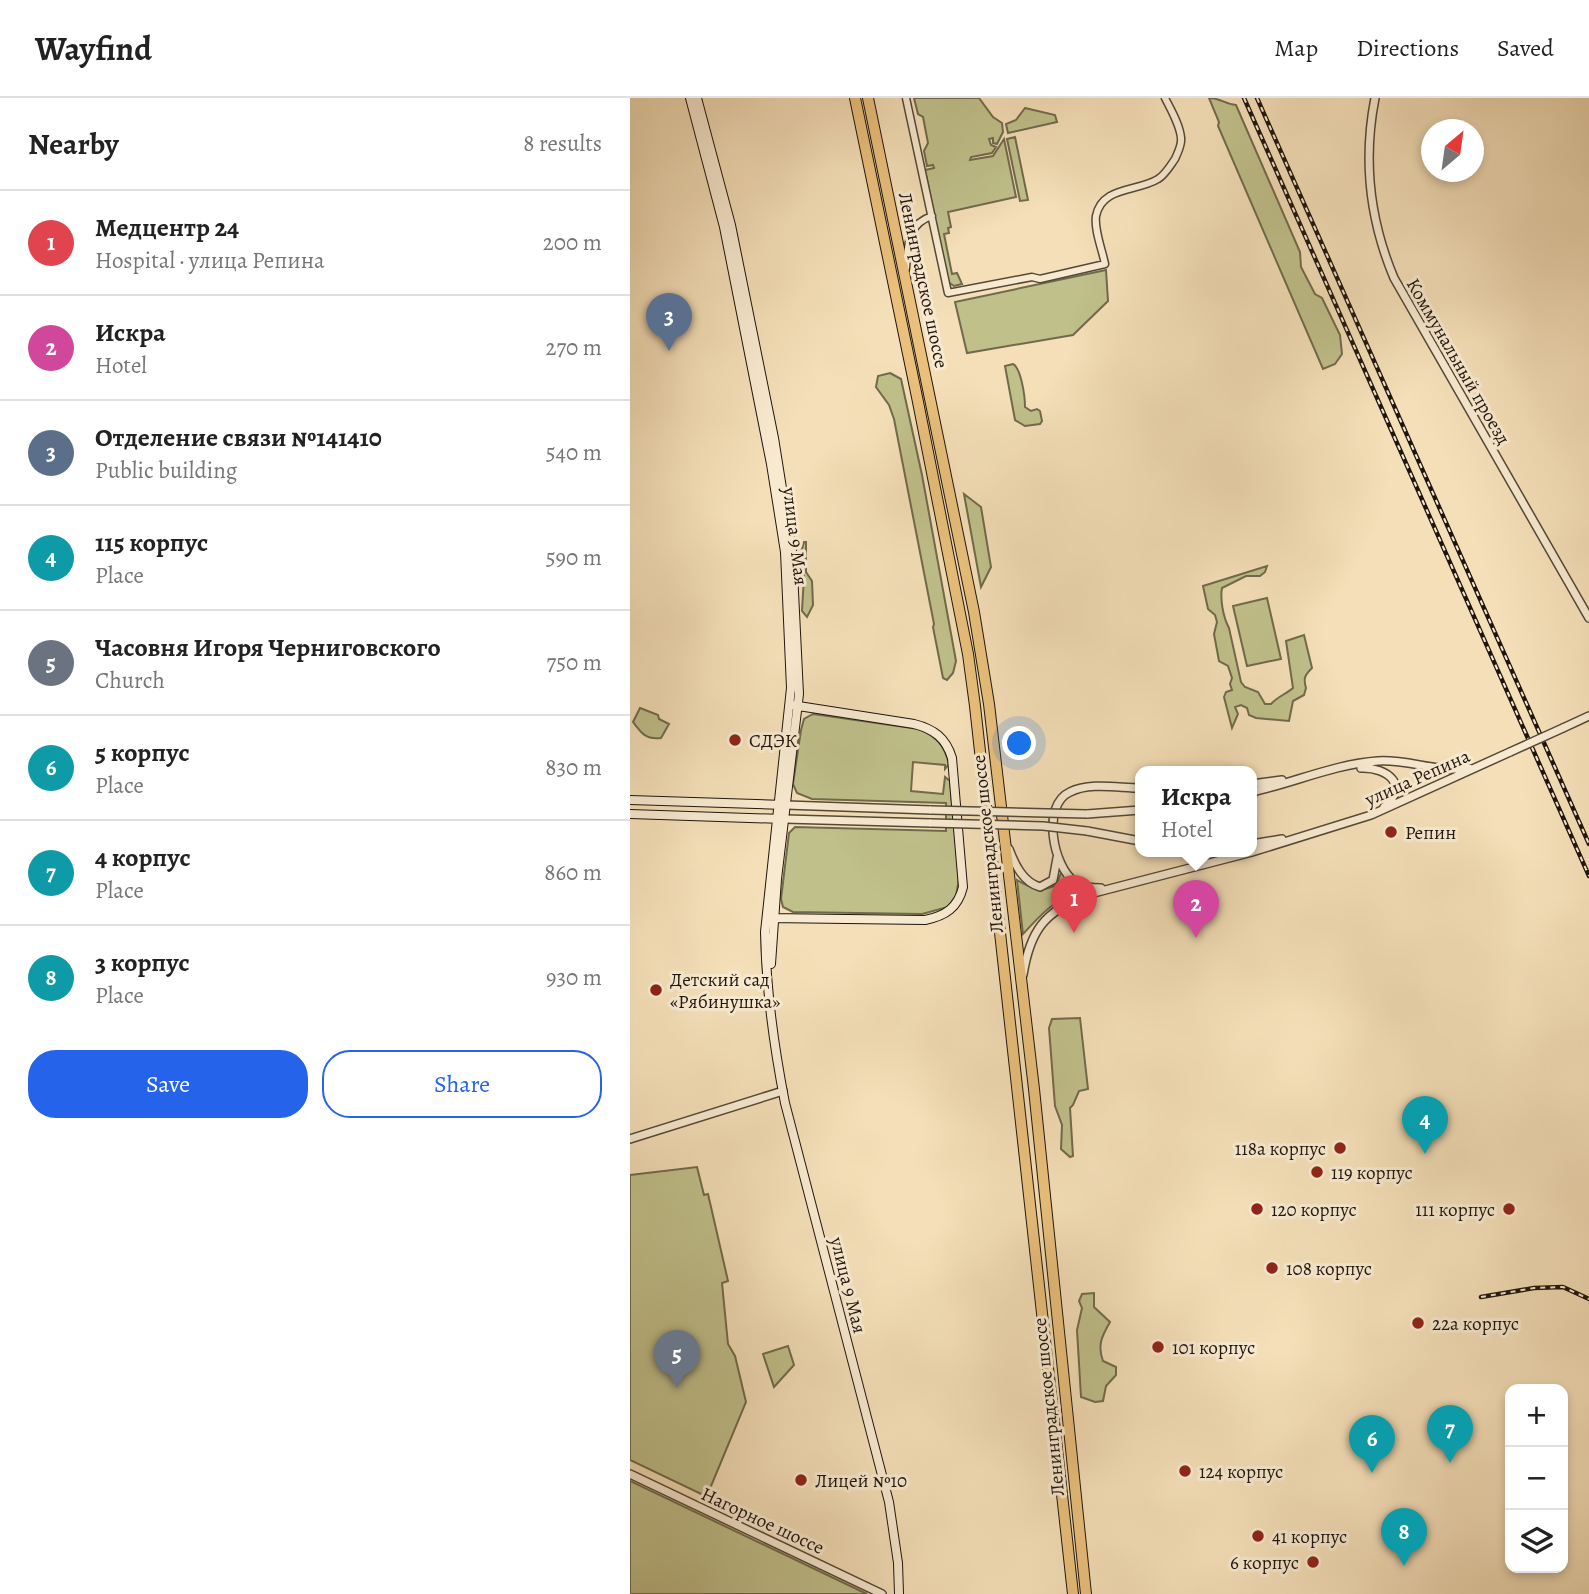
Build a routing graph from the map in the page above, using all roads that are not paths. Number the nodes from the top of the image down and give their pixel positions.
1 (690, 98) edge
2 (697, 98) edge
3 (855, 98) edge
4 (867, 98) edge
5 (906, 98) edge
6 (1166, 98) edge
7 (1376, 98) edge
8 (932, 216) junction
9 (905, 277) junction
10 (1589, 618) edge
11 (794, 705) junction
12 (1589, 716) edge
13 (1480, 766) junction
14 (1339, 769) junction
15 (1303, 777) junction
16 (1257, 783) edge
17 (1135, 788) edge
18 (1257, 791) edge
19 (630, 800) edge
20 (783, 805) junction
21 (1135, 810) edge
22 (630, 814) edge
23 (1374, 814) junction
24 (781, 819) junction
25 (1303, 836) junction
26 (1004, 838) junction
27 (1135, 840) edge
28 (1257, 843) edge
29 (1257, 850) edge
30 (1058, 853) junction
31 (1233, 857) edge
32 (1112, 889) junction
33 (770, 918) junction
34 (1021, 990) junction
35 (783, 1091) junction
36 (630, 1139) edge
37 (630, 1474) edge
38 (882, 1594) edge
39 (899, 1594) edge
40 (1073, 1594) edge
41 (1086, 1594) edge

1 - 11 main road, улица 9 Мая
2 - 11 main road, улица 9 Мая
3 - 40 highway, Ленинградское шоссе
4 - 9 highway, Ленинградское шоссе
5 - 8 street
6 - 8 street
7 - 10 street, Коммунальный проезд
8 - 9 street
9 - 26 highway, Ленинградское шоссе
11 - 20 main road, улица 9 Мая
11 - 33 main road
12 - 13 street, улица Репина, bridge
13 - 14 street
13 - 23 street, улица Репина
14 - 15 street
14 - 23 street
15 - 16 street
15 - 18 street
17 - 30 street
19 - 20 main road
20 - 21 street, bridge
20 - 24 main road, улица 9 Мая
22 - 24 main road
23 - 25 street, улица Репина
24 - 27 street, bridge
24 - 33 main road, улица 9 Мая
25 - 28 street
25 - 29 street, улица Репина
26 - 30 street
26 - 34 highway, Ленинградское шоссе
30 - 32 street
31 - 32 street, улица Репина
32 - 34 street, улица Репина
33 - 35 main road, улица 9 Мая
34 - 41 highway, Ленинградское шоссе
35 - 36 street
35 - 39 main road, улица 9 Мая
37 - 38 street, Нагорное шоссе

